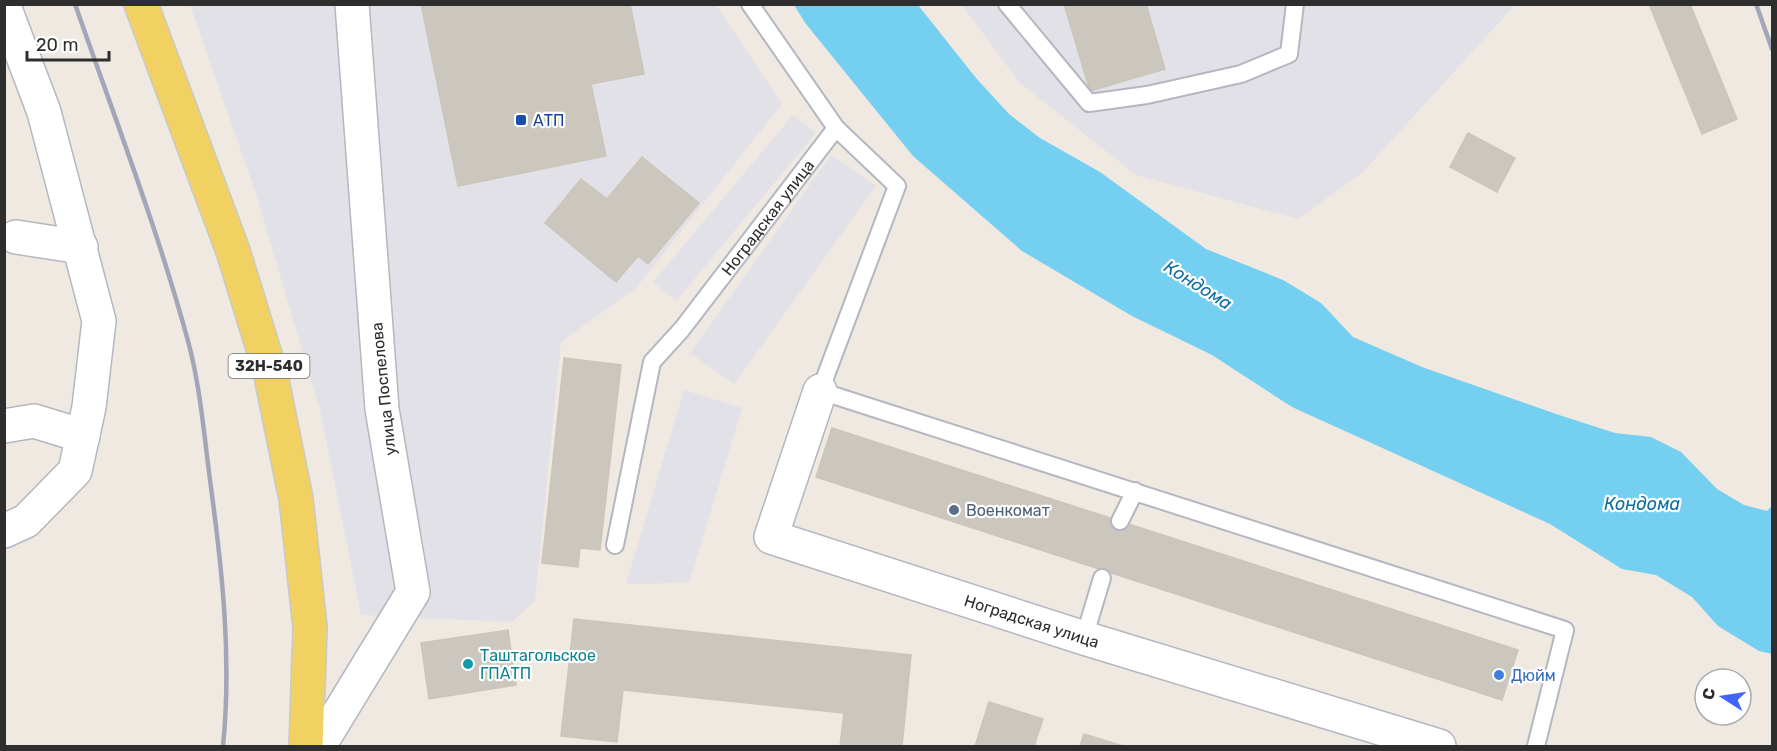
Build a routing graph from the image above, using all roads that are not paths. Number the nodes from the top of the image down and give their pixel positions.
1 (141, 4) edge
2 (352, 4) edge
3 (750, 4) edge
4 (1007, 4) edge
5 (1295, 4) edge
6 (4, 6) edge
7 (836, 128) junction
8 (16, 237) dead end
9 (81, 247) junction
10 (820, 391) junction
11 (4, 426) edge
12 (82, 436) junction
13 (1135, 491) junction
14 (1120, 521) dead end
15 (4, 531) edge
16 (615, 545) dead end
17 (1102, 578) dead end
18 (1084, 638) junction
19 (1391, 739) edge
20 (306, 747) edge
21 (319, 747) edge
22 (1439, 747) edge
23 (1536, 747) edge

1 - 20 main road, 32Н-540
2 - 21 street, улица Поспелова
3 - 7 lane
4 - 5 lane
6 - 9 street
7 - 10 lane
7 - 16 lane, Ноградская улица
8 - 9 street
9 - 12 street
10 - 13 lane
10 - 18 street, Ноградская улица
11 - 12 street
12 - 15 street
13 - 14 lane
13 - 23 lane
17 - 18 lane
18 - 19 street, Ноградская улица
19 - 22 street, Ноградская улица

